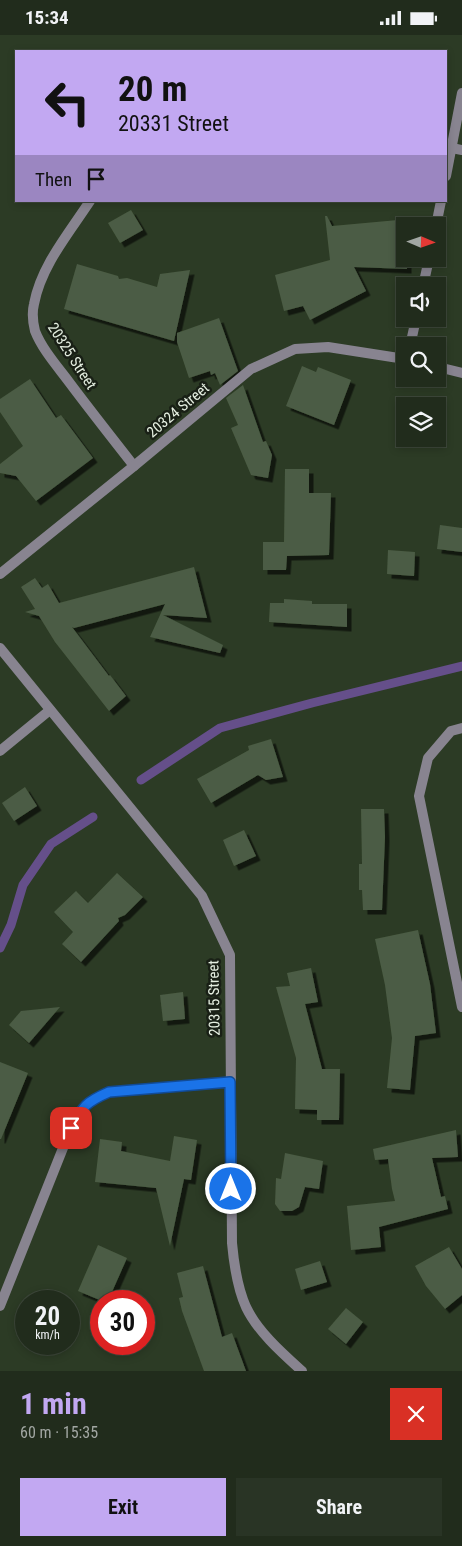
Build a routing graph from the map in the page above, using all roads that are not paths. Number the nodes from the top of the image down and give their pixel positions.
1 (462, 93) edge
2 (457, 149) edge
3 (447, 174) edge
4 (89, 202) edge
5 (441, 202) edge
6 (438, 217) edge
7 (396, 358) edge
8 (446, 369) edge
9 (462, 373) edge
10 (134, 466) junction
11 (0, 574) edge
12 (0, 649) edge
13 (50, 710) junction
14 (462, 728) edge
15 (0, 751) edge
16 (462, 1007) edge
17 (230, 1082) junction
18 (0, 1306) edge
19 (302, 1371) edge

1 - 2 street
2 - 3 street
4 - 10 street, 20325 Street
5 - 6 street
7 - 10 street, 20324 Street
8 - 9 street
10 - 11 street, 20324 Street
12 - 13 street, 20315 Street
13 - 15 street
13 - 17 street, 20315 Street
14 - 16 street
17 - 18 street
17 - 19 street, 20315 Street

